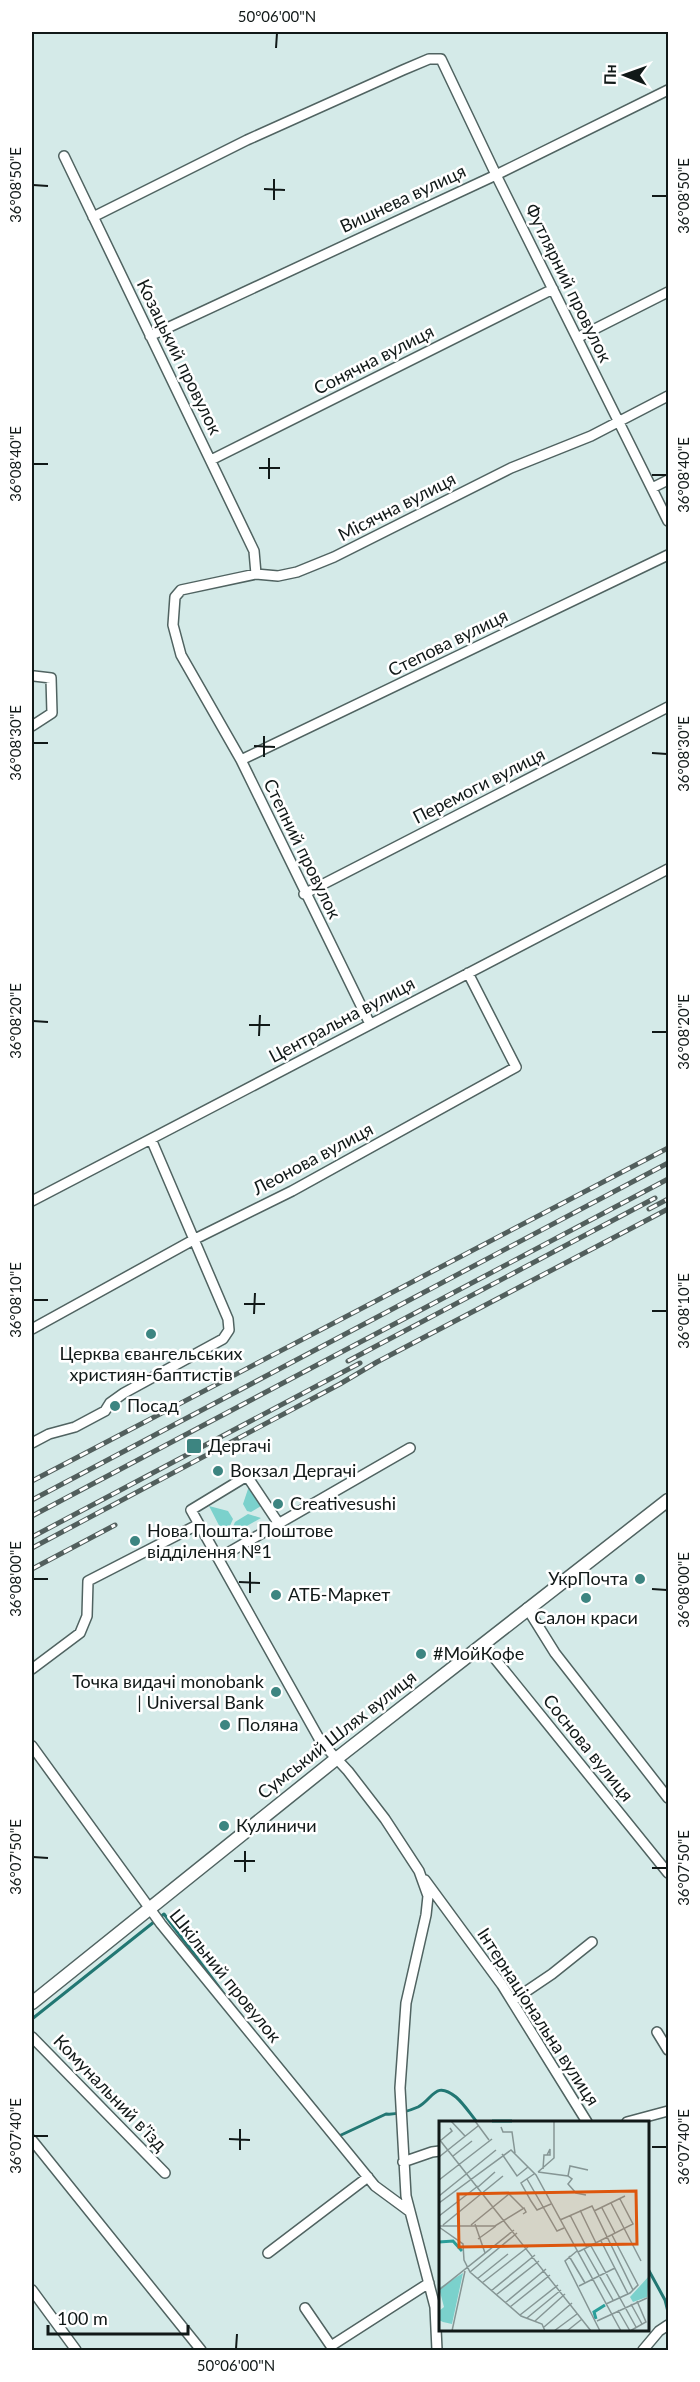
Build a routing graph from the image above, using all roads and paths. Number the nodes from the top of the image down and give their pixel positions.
1 (669, 90) edge
2 (64, 156) dead end
3 (496, 175) junction
4 (93, 218) junction
5 (553, 290) junction
6 (669, 292) edge
7 (150, 336) junction
8 (577, 338) junction
9 (669, 396) edge
10 (618, 421) junction
11 (211, 460) junction
12 (669, 480) edge
13 (652, 488) junction
14 (669, 521) edge
15 (669, 555) edge
16 (256, 574) junction
17 (181, 590) joint
18 (34, 676) dead end
19 (669, 707) edge
20 (32, 726) edge
21 (241, 760) junction
22 (669, 869) edge
23 (304, 894) junction
24 (468, 973) junction
25 (370, 1024) junction
26 (151, 1139) junction
27 (32, 1201) edge
28 (195, 1239) junction
29 (32, 1329) edge
30 (32, 1443) edge
31 (410, 1448) dead end
32 (669, 1500) edge
33 (199, 1524) junction
34 (279, 1524) junction
35 (219, 1558) junction
36 (527, 1608) junction
37 (483, 1644) junction
38 (32, 1669) edge
39 (32, 1746) edge
40 (336, 1759) junction
41 (669, 1798) edge
42 (418, 1871) junction
43 (669, 1873) edge
44 (149, 1909) junction
45 (592, 1942) dead end
46 (512, 2001) junction
47 (32, 2004) edge
48 (657, 2032) dead end
49 (32, 2037) edge
50 (669, 2050) edge
51 (669, 2111) edge
52 (586, 2121) edge
53 (631, 2121) edge
54 (32, 2140) edge
55 (439, 2151) edge
56 (403, 2162) junction
57 (165, 2173) dead end
58 (368, 2177) junction
59 (409, 2211) junction
60 (268, 2253) dead end
61 (429, 2283) junction
62 (32, 2290) edge
63 (305, 2308) dead end
64 (669, 2325) edge
65 (76, 2350) edge
66 (201, 2350) edge
67 (437, 2350) edge
68 (643, 2350) edge

1 - 3 street, Вишнева вулиця
2 - 4 street, Козацький провулок
3 - 4 street, Футлярний провулок
3 - 5 street, Футлярний провулок
3 - 7 street, Вишнева вулиця
4 - 7 street, Козацький провулок
5 - 8 street, Футлярний провулок
5 - 11 street, Сонячна вулиця
6 - 8 street
7 - 11 street, Козацький провулок
8 - 10 street, Футлярний провулок
9 - 10 street, Місячна вулиця
10 - 13 street, Футлярний провулок
10 - 16 street, Місячна вулиця
11 - 16 street, Козацький провулок
12 - 13 street
13 - 14 street, Футлярний провулок
15 - 21 street, Степова вулиця
16 - 17 street, Місячна вулиця
17 - 21 street, Степний провулок
18 - 20 street
19 - 23 street, Перемоги вулиця
21 - 23 street, Степний провулок
22 - 24 street, Центральна вулиця
23 - 25 street, Степний провулок
24 - 25 street, Центральна вулиця
24 - 28 street, Леонова вулиця
25 - 26 street, Центральна вулиця
26 - 27 street, Центральна вулиця
26 - 28 street
28 - 29 street, Леонова вулиця
28 - 30 street
31 - 34 street
32 - 36 main road, Сумський Шлях вулиця
33 - 34 street
33 - 35 street
33 - 38 street
34 - 35 street
35 - 40 street
36 - 37 main road, Сумський Шлях вулиця
36 - 41 street
37 - 40 main road, Сумський Шлях вулиця
37 - 43 street, Соснова вулиця
39 - 44 street, Шкільний провулок
40 - 42 street
40 - 44 main road, Сумський Шлях вулиця
42 - 46 street, Інтернаціональна вулиця
42 - 56 street
44 - 47 main road, Сумський Шлях вулиця
44 - 58 street, Шкільний провулок
45 - 46 street
46 - 52 street, Інтернаціональна вулиця
48 - 50 street
49 - 57 street, Комунальний в’їзд
51 - 53 street
54 - 66 street
55 - 56 street
56 - 59 street
58 - 59 street, Шкільний провулок
58 - 60 street
59 - 61 street
61 - 63 street
61 - 67 street
62 - 65 street
64 - 68 street

